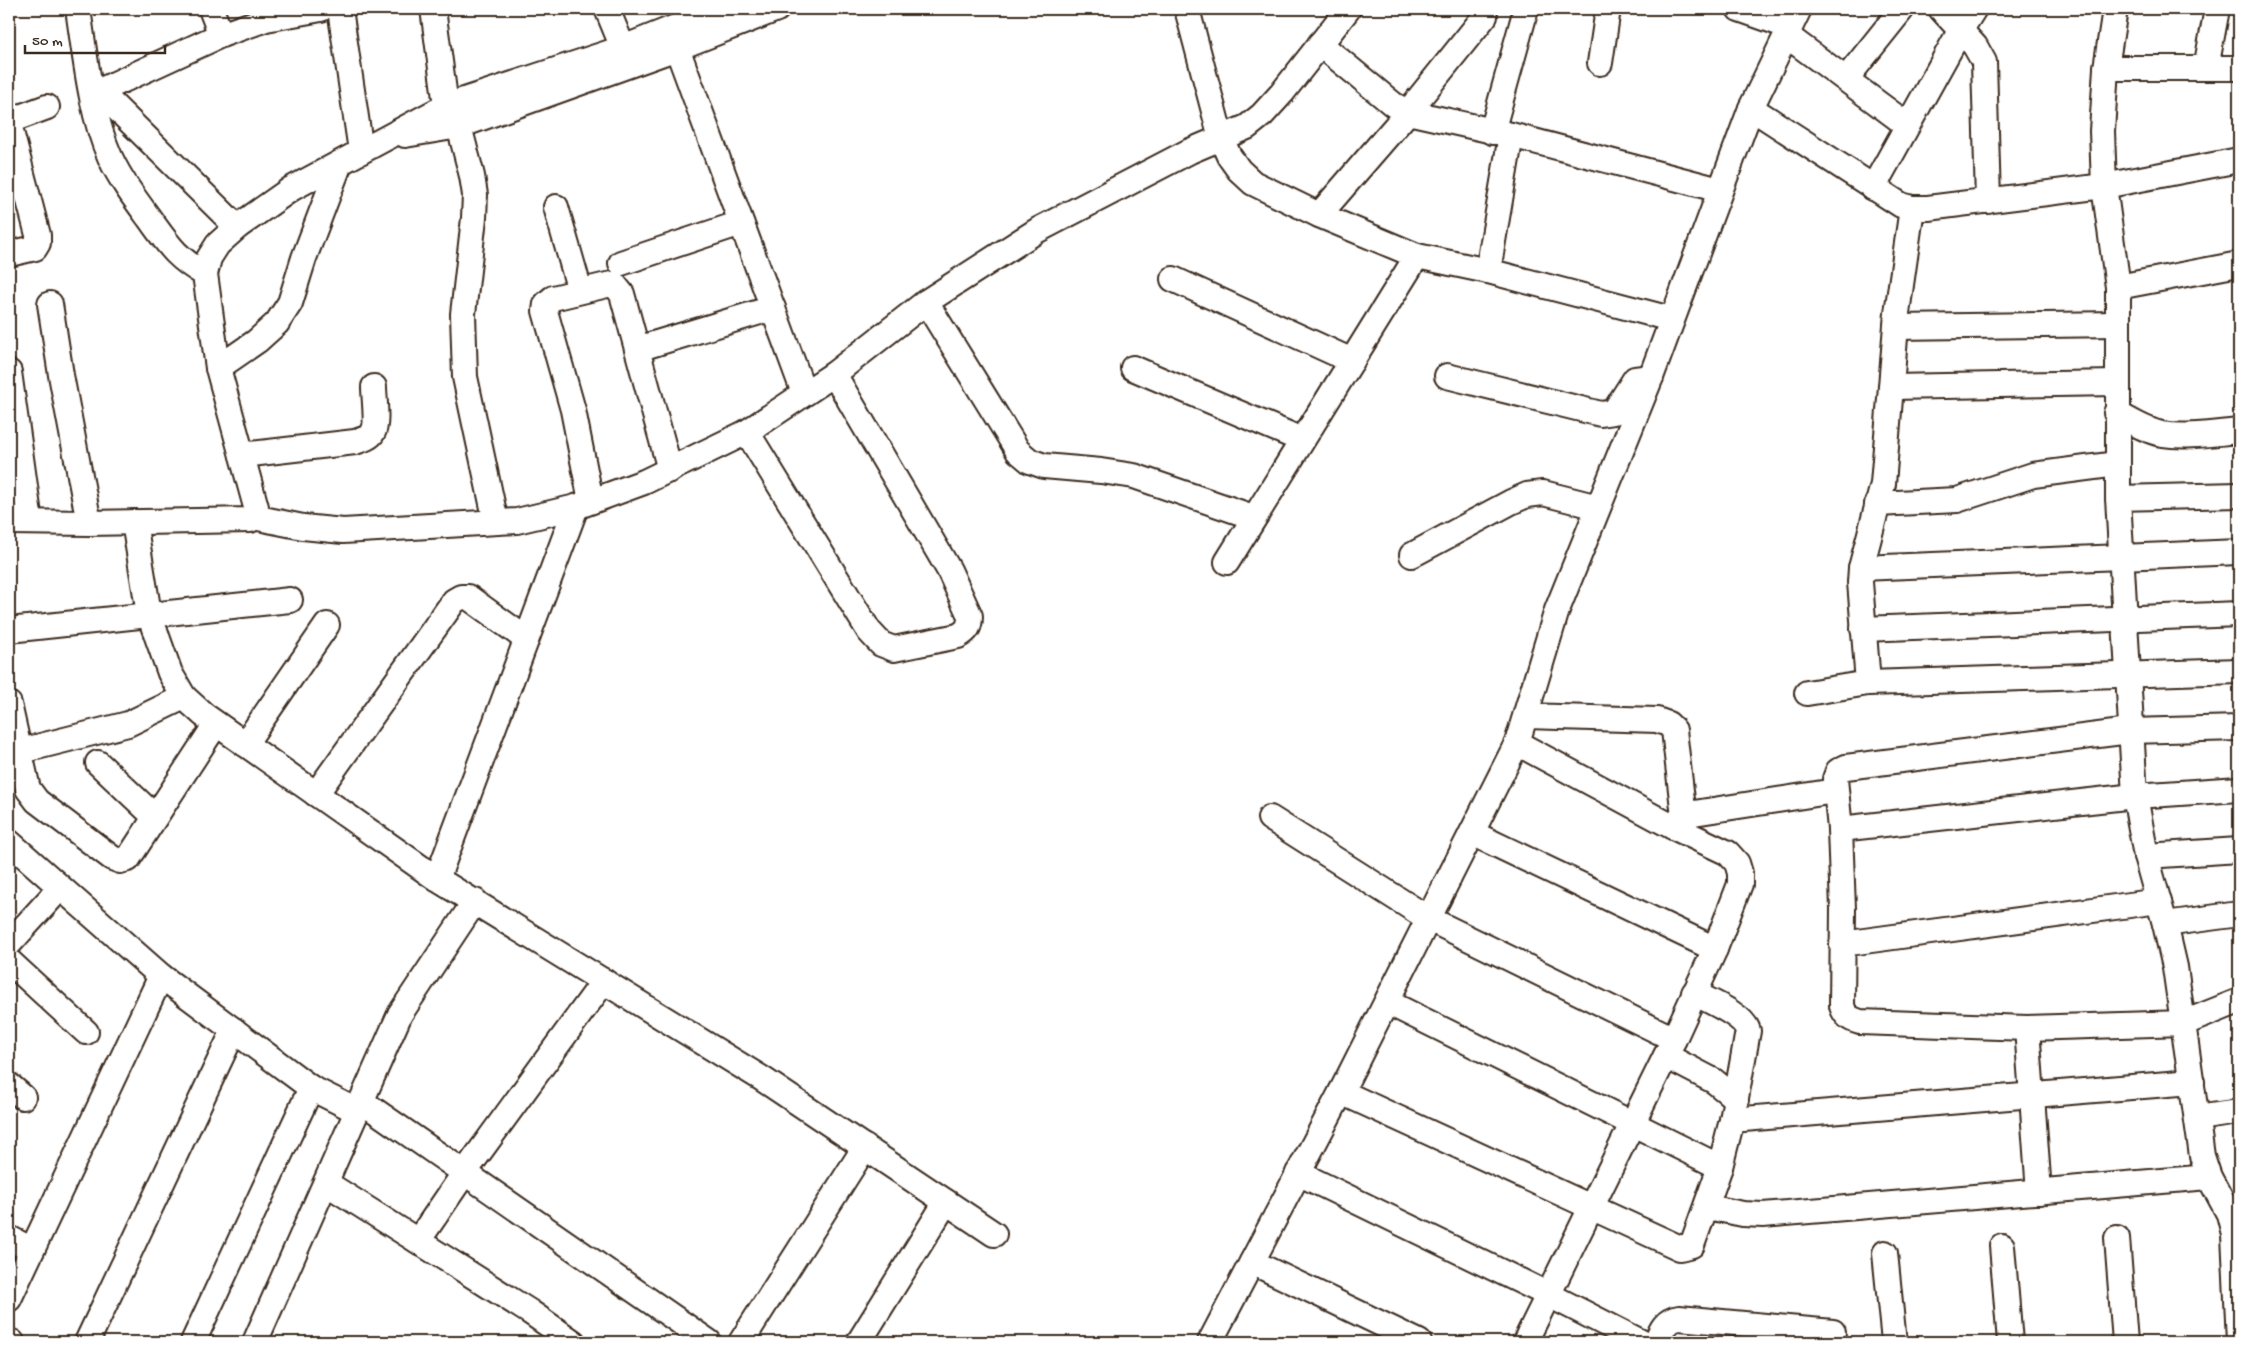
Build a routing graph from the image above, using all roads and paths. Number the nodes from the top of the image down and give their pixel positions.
1 (78, 9) edge
2 (211, 9) edge
3 (321, 9) edge
4 (340, 9) edge
5 (433, 9) edge
6 (607, 9) edge
7 (722, 9) edge
8 (777, 9) edge
9 (1187, 9) edge
10 (1348, 9) edge
11 (1526, 9) edge
12 (1608, 9) edge
13 (1739, 9) edge
14 (1902, 9) edge
15 (1941, 9) edge
16 (1974, 9) edge
17 (2115, 9) edge
18 (2217, 9) edge
19 (1484, 16) dead end
20 (1791, 24) edge
21 (1960, 31) junction
22 (221, 35) junction
23 (1320, 44) junction
24 (623, 48) junction
25 (676, 48) junction
26 (1600, 63) dead end
27 (2106, 68) junction
28 (2206, 68) junction
29 (2239, 68) edge
30 (1846, 80) junction
31 (96, 92) junction
32 (446, 106) junction
33 (47, 107) dead end
34 (1751, 108) junction
35 (1408, 112) junction
36 (9, 122) edge
37 (1907, 125) junction
38 (459, 126) junction
39 (1502, 133) junction
40 (386, 138) junction
41 (1221, 138) junction
42 (361, 151) junction
43 (2239, 160) edge
44 (340, 163) junction
45 (2104, 186) junction
46 (1873, 188) junction
47 (1720, 190) junction
48 (1988, 200) junction
49 (556, 207) dead end
50 (1912, 208) junction
51 (1319, 215) junction
52 (741, 223) junction
53 (237, 227) junction
54 (9, 254) edge
55 (1417, 256) junction
56 (621, 262) dead end
57 (2239, 264) edge
58 (1488, 271) junction
59 (205, 274) junction
60 (1173, 279) dead end
61 (2118, 288) junction
62 (580, 291) junction
63 (926, 302) junction
64 (50, 304) dead end
65 (773, 308) junction
66 (1671, 319) junction
67 (2118, 324) junction
68 (1896, 327) junction
69 (637, 349) junction
70 (1352, 360) junction
71 (218, 368) junction
72 (1133, 368) dead end
73 (9, 372) edge
74 (834, 374) junction
75 (1447, 376) dead end
76 (1651, 377) junction
77 (2117, 383) junction
78 (374, 387) dead end
79 (1891, 387) junction
80 (804, 393) junction
81 (2116, 413) junction
82 (2239, 431) edge
83 (747, 432) junction
84 (1302, 440) junction
85 (242, 455) junction
86 (2118, 464) junction
87 (670, 470) junction
88 (2239, 495) edge
89 (2118, 498) junction
90 (584, 504) junction
91 (1878, 504) junction
92 (1598, 507) junction
93 (253, 517) junction
94 (1253, 517) junction
95 (19, 522) edge
96 (134, 522) junction
97 (496, 522) junction
98 (89, 523) junction
99 (2239, 552) edge
100 (1412, 555) dead end
101 (2121, 557) junction
102 (1227, 562) dead end
103 (1861, 568) junction
104 (290, 600) dead end
105 (149, 614) junction
106 (2239, 614) edge
107 (2124, 618) junction
108 (327, 625) dead end
109 (1863, 629) junction
110 (9, 630) edge
111 (526, 639) junction
112 (2239, 671) edge
113 (2128, 676) junction
114 (1868, 684) junction
115 (1807, 693) dead end
116 (184, 696) junction
117 (9, 704) edge
118 (1526, 716) junction
119 (216, 724) junction
120 (2239, 728) edge
121 (2130, 731) junction
122 (1518, 743) junction
123 (245, 744) junction
124 (13, 753) edge
125 (98, 763) dead end
126 (2239, 789) edge
127 (1835, 791) junction
128 (316, 794) junction
129 (2135, 796) junction
130 (155, 817) junction
131 (1270, 818) dead end
132 (1677, 821) junction
133 (1840, 829) junction
134 (1472, 833) junction
135 (9, 842) edge
136 (2239, 850) edge
137 (2146, 856) junction
138 (438, 878) junction
139 (60, 888) junction
140 (474, 901) junction
141 (2159, 901) junction
142 (2239, 914) edge
143 (1429, 919) junction
144 (2165, 924) junction
145 (9, 944) edge
146 (1842, 944) junction
147 (1715, 949) junction
148 (9, 961) edge
149 (161, 976) junction
150 (604, 981) junction
151 (1694, 993) junction
152 (2239, 1001) edge
153 (1387, 1002) junction
154 (2184, 1023) junction
155 (2027, 1028) junction
156 (234, 1030) junction
157 (86, 1032) dead end
158 (1670, 1048) junction
159 (2192, 1082) junction
160 (311, 1088) junction
161 (1341, 1092) junction
162 (2032, 1096) junction
163 (359, 1106) junction
164 (1734, 1110) junction
165 (2239, 1112) edge
166 (2197, 1118) junction
167 (1632, 1124) junction
168 (865, 1148) junction
169 (1720, 1167) junction
170 (465, 1172) junction
171 (1298, 1174) junction
172 (2208, 1177) junction
173 (326, 1183) junction
174 (2039, 1192) junction
175 (946, 1202) junction
176 (1592, 1207) junction
177 (1706, 1207) junction
178 (2234, 1215) edge
179 (994, 1234) dead end
180 (9, 1238) edge
181 (2117, 1238) dead end
182 (418, 1241) junction
183 (2002, 1246) dead end
184 (32, 1250) junction
185 (1885, 1253) dead end
186 (1252, 1262) junction
187 (1549, 1295) junction
188 (9, 1298) edge
189 (1833, 1332) dead end
190 (1741, 1333) edge
191 (2239, 1337) edge
192 (87, 1342) edge
193 (193, 1342) edge
194 (255, 1342) edge
195 (573, 1342) edge
196 (709, 1342) edge
197 (740, 1342) edge
198 (859, 1342) edge
199 (1210, 1342) edge
200 (1419, 1342) edge
201 (1525, 1342) edge
202 (1642, 1342) edge
203 (1656, 1342) edge
204 (1894, 1342) edge
205 (2010, 1342) edge
206 (2125, 1342) edge

1 - 31 street
2 - 22 street
3 - 22 street
4 - 42 street
5 - 32 street
6 - 24 street
7 - 24 street
8 - 25 street
9 - 41 street
10 - 23 street
11 - 39 street
12 - 26 street
13 - 20 street
14 - 30 street
15 - 21 street
16 - 21 street
17 - 27 street
18 - 28 street
19 - 35 street
20 - 30 street
20 - 34 street
21 - 37 street
21 - 48 street
22 - 31 street
23 - 35 street
23 - 41 street
24 - 32 street
25 - 38 street
25 - 52 street
27 - 28 street
27 - 45 street
28 - 29 street
30 - 37 street
31 - 53 street
31 - 59 street
32 - 40 street
33 - 36 street
34 - 46 street
34 - 47 street
35 - 39 street
35 - 51 street
36 - 54 street
37 - 46 street
38 - 40 street
38 - 97 street
39 - 47 street
39 - 58 street
40 - 42 street
41 - 51 street
41 - 63 street
42 - 44 street
43 - 45 street
44 - 53 street
44 - 71 street
45 - 48 street
45 - 61 street
46 - 50 street
47 - 66 street
48 - 50 street
49 - 62 street
50 - 68 street
51 - 55 street
52 - 56 street
52 - 65 street
53 - 59 street
55 - 58 street
55 - 70 street
57 - 61 street
58 - 66 street
59 - 71 street
60 - 70 street
61 - 67 street
62 - 69 street
62 - 90 street
63 - 74 street
63 - 94 street
64 - 98 street
65 - 69 street
65 - 80 street
66 - 76 street
67 - 68 street
67 - 77 street
68 - 79 street
69 - 87 street
70 - 84 street
71 - 85 street
72 - 84 street
73 - 95 street
74 - 80 street
74 - 83 street
75 - 76 street
76 - 92 street
77 - 79 street
77 - 81 street
78 - 85 street
79 - 91 street
80 - 83 street
81 - 82 street
81 - 86 street
83 - 87 street
84 - 94 street
85 - 93 street
86 - 89 street
86 - 91 street
87 - 90 street
88 - 89 street
89 - 101 street
90 - 97 street
90 - 111 street
91 - 103 street
92 - 100 street
92 - 118 street
93 - 96 street
93 - 97 street
94 - 102 street
95 - 98 street
96 - 98 street
96 - 105 street
99 - 101 street
101 - 103 street
101 - 107 street
103 - 109 street
104 - 105 street
105 - 110 street
105 - 116 street
106 - 107 street
107 - 109 street
107 - 113 street
108 - 123 street
109 - 114 street
111 - 128 street
111 - 138 street
112 - 113 street
113 - 114 street
113 - 121 street
114 - 115 street
116 - 119 street
116 - 124 street
117 - 124 street
118 - 122 street
118 - 132 street
119 - 123 street
119 - 130 street
120 - 121 street
121 - 127 street
121 - 129 street
122 - 132 street
122 - 134 street
123 - 128 street
124 - 130 street
125 - 130 street
126 - 129 street
127 - 132 street
127 - 133 street
128 - 138 street
129 - 133 street
129 - 137 street
131 - 143 street
132 - 147 street
133 - 146 street
134 - 143 street
134 - 147 street
135 - 139 street
136 - 137 street
137 - 141 street
138 - 140 street
139 - 145 street
139 - 149 street
140 - 150 street
140 - 163 street
141 - 144 street
141 - 146 street
142 - 144 street
143 - 153 street
143 - 158 street
144 - 154 street
146 - 155 street
147 - 151 street
148 - 157 street
149 - 156 street
149 - 184 street
150 - 168 street
150 - 170 street
151 - 158 street
151 - 164 street
152 - 154 street
153 - 161 street
153 - 167 street
154 - 155 street
154 - 159 street
155 - 162 street
156 - 160 street
156 - 192 street
158 - 164 street
158 - 167 street
159 - 162 street
159 - 166 street
160 - 163 street
160 - 193 street
161 - 171 street
161 - 176 street
162 - 164 street
162 - 174 street
163 - 170 street
163 - 173 street
164 - 169 street
165 - 166 street
166 - 172 street
167 - 169 street
167 - 176 street
168 - 175 street
168 - 197 street
169 - 177 street
170 - 182 street
170 - 196 street
171 - 186 street
171 - 187 street
172 - 174 street
172 - 178 street
173 - 182 street
173 - 194 street
174 - 177 street
175 - 179 street
175 - 198 street
176 - 177 street
176 - 187 street
178 - 191 street
180 - 184 street
181 - 206 street
182 - 195 street
183 - 205 street
184 - 188 street
185 - 204 street
186 - 199 street
186 - 200 street
187 - 201 street
187 - 202 street
189 - 190 street
190 - 203 street

